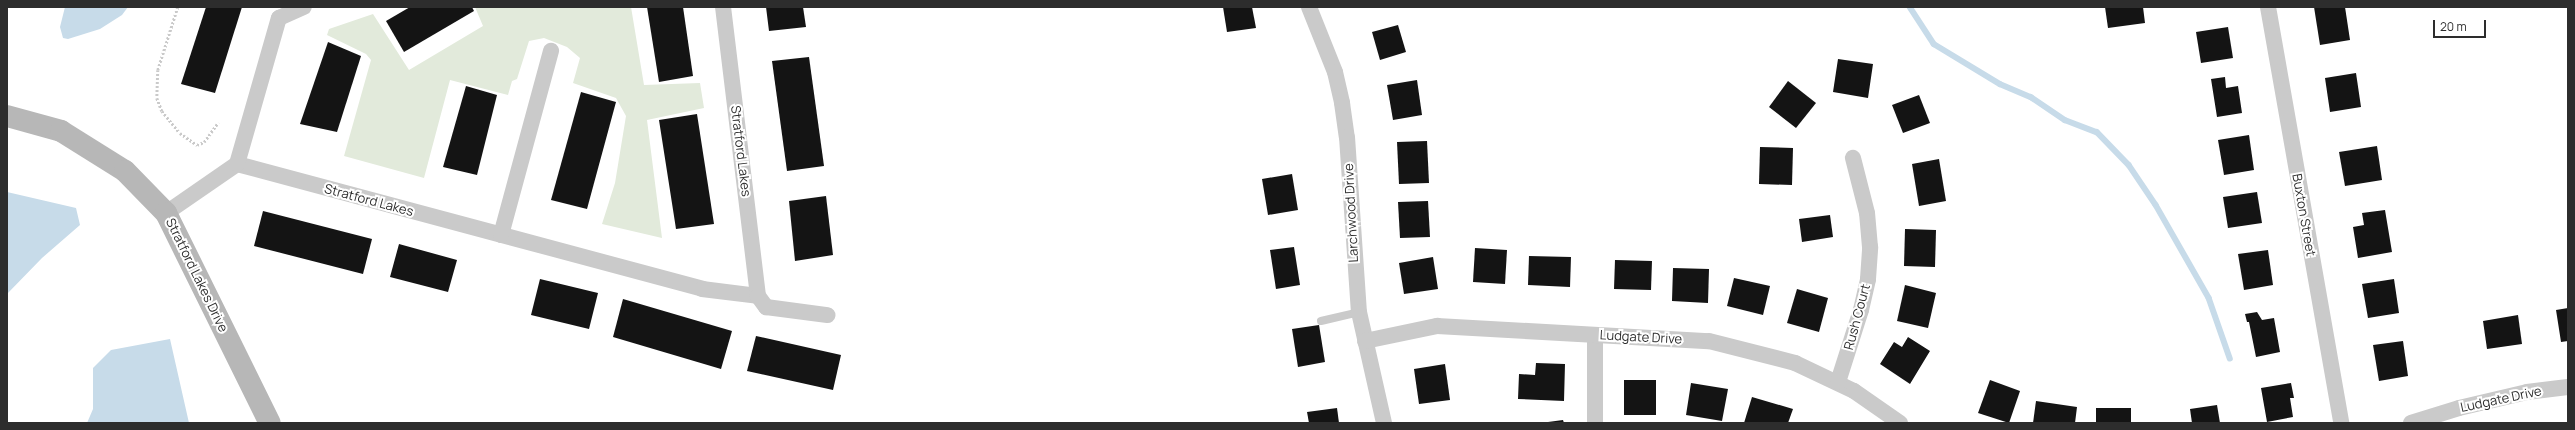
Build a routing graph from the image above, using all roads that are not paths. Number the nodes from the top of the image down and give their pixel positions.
1 (304, 7) edge
2 (723, 7) edge
3 (1309, 7) edge
4 (2268, 7) edge
5 (551, 51) dead end
6 (7, 116) edge
7 (1852, 158) dead end
8 (237, 164) junction
9 (166, 213) junction
10 (501, 235) junction
11 (758, 296) junction
12 (1359, 312) junction
13 (827, 315) dead end
14 (1321, 322) dead end
15 (1595, 334) junction
16 (1365, 341) junction
17 (1838, 382) junction
18 (2568, 387) edge
19 (270, 423) edge
20 (1384, 423) edge
21 (1595, 423) edge
22 (1900, 423) edge
23 (2341, 423) edge
24 (2412, 423) edge

1 - 8 street
2 - 11 street, Stratford Lakes
3 - 12 street, Larchwood Drive
4 - 23 street, Buxton Street
5 - 10 street
6 - 9 street, Stratford Lakes Drive
7 - 17 street, Rush Court
8 - 9 street
8 - 10 street, Stratford Lakes
9 - 19 street, Stratford Lakes Drive
10 - 11 street, Stratford Lakes
11 - 13 street
12 - 14 lane
12 - 16 street, Larchwood Drive
15 - 16 street, Ludgate Drive
15 - 17 street, Ludgate Drive
15 - 21 street
16 - 20 street, Larchwood Drive
17 - 22 street, Ludgate Drive
18 - 24 street, Ludgate Drive

